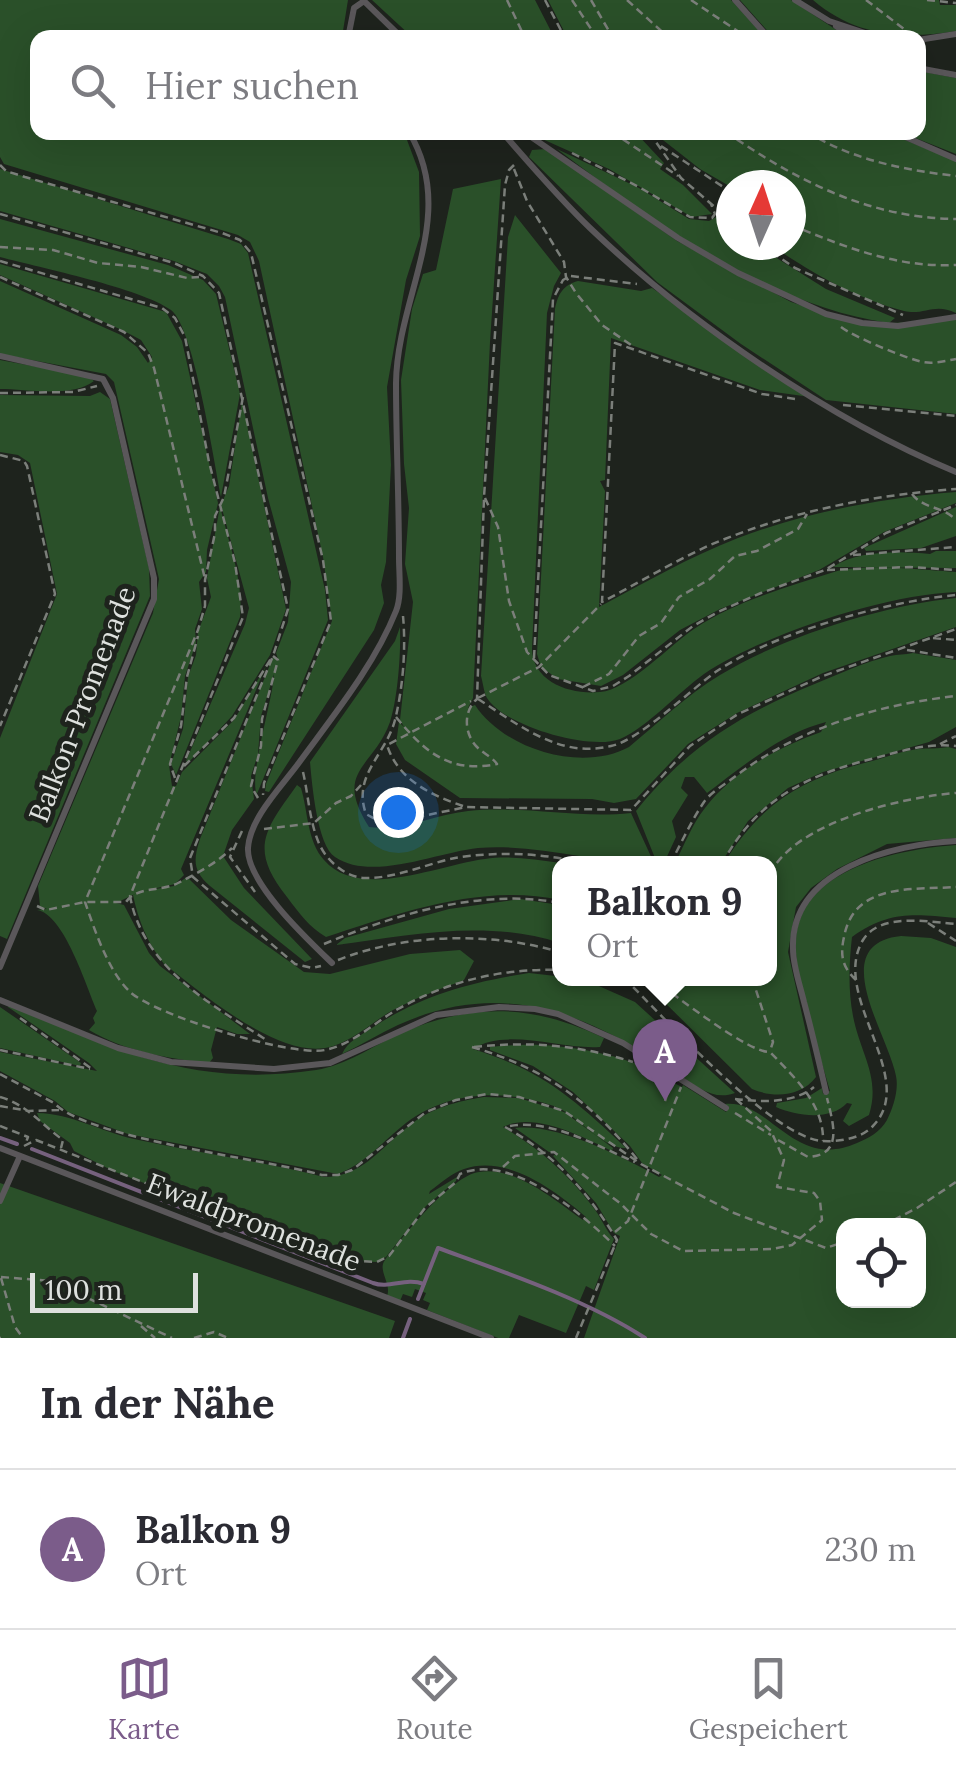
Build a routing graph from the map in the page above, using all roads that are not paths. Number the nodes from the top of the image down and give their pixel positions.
1 (364, 0) edge
2 (735, 0) edge
3 (795, 0) edge
4 (803, 0) edge
5 (828, 21) junction
6 (350, 30) edge
7 (394, 30) edge
8 (762, 30) edge
9 (841, 30) edge
10 (856, 30) edge
11 (956, 34) edge
12 (926, 39) edge
13 (926, 69) edge
14 (956, 75) edge
15 (414, 140) edge
16 (509, 140) edge
17 (537, 140) edge
18 (912, 140) edge
19 (956, 159) edge
20 (956, 317) edge
21 (0, 356) edge
22 (956, 472) edge
23 (956, 842) edge
24 (332, 962) road end
25 (0, 967) edge
26 (0, 1000) edge
27 (826, 1092) road end
28 (726, 1108) road end
29 (0, 1148) edge
30 (20, 1156) junction
31 (0, 1201) edge
32 (491, 1338) edge

1 - 6 lane
1 - 7 lane
2 - 8 lane
3 - 5 lane
4 - 5 lane
5 - 9 lane
5 - 10 lane
11 - 12 lane
13 - 14 lane
15 - 24 lane
16 - 22 lane
17 - 20 lane
18 - 19 lane
21 - 25 lane, Balkon-Promenade
23 - 27 lane
26 - 28 lane
29 - 30 lane, Ewaldpromenade
30 - 31 lane
30 - 32 lane, Ewaldpromenade

